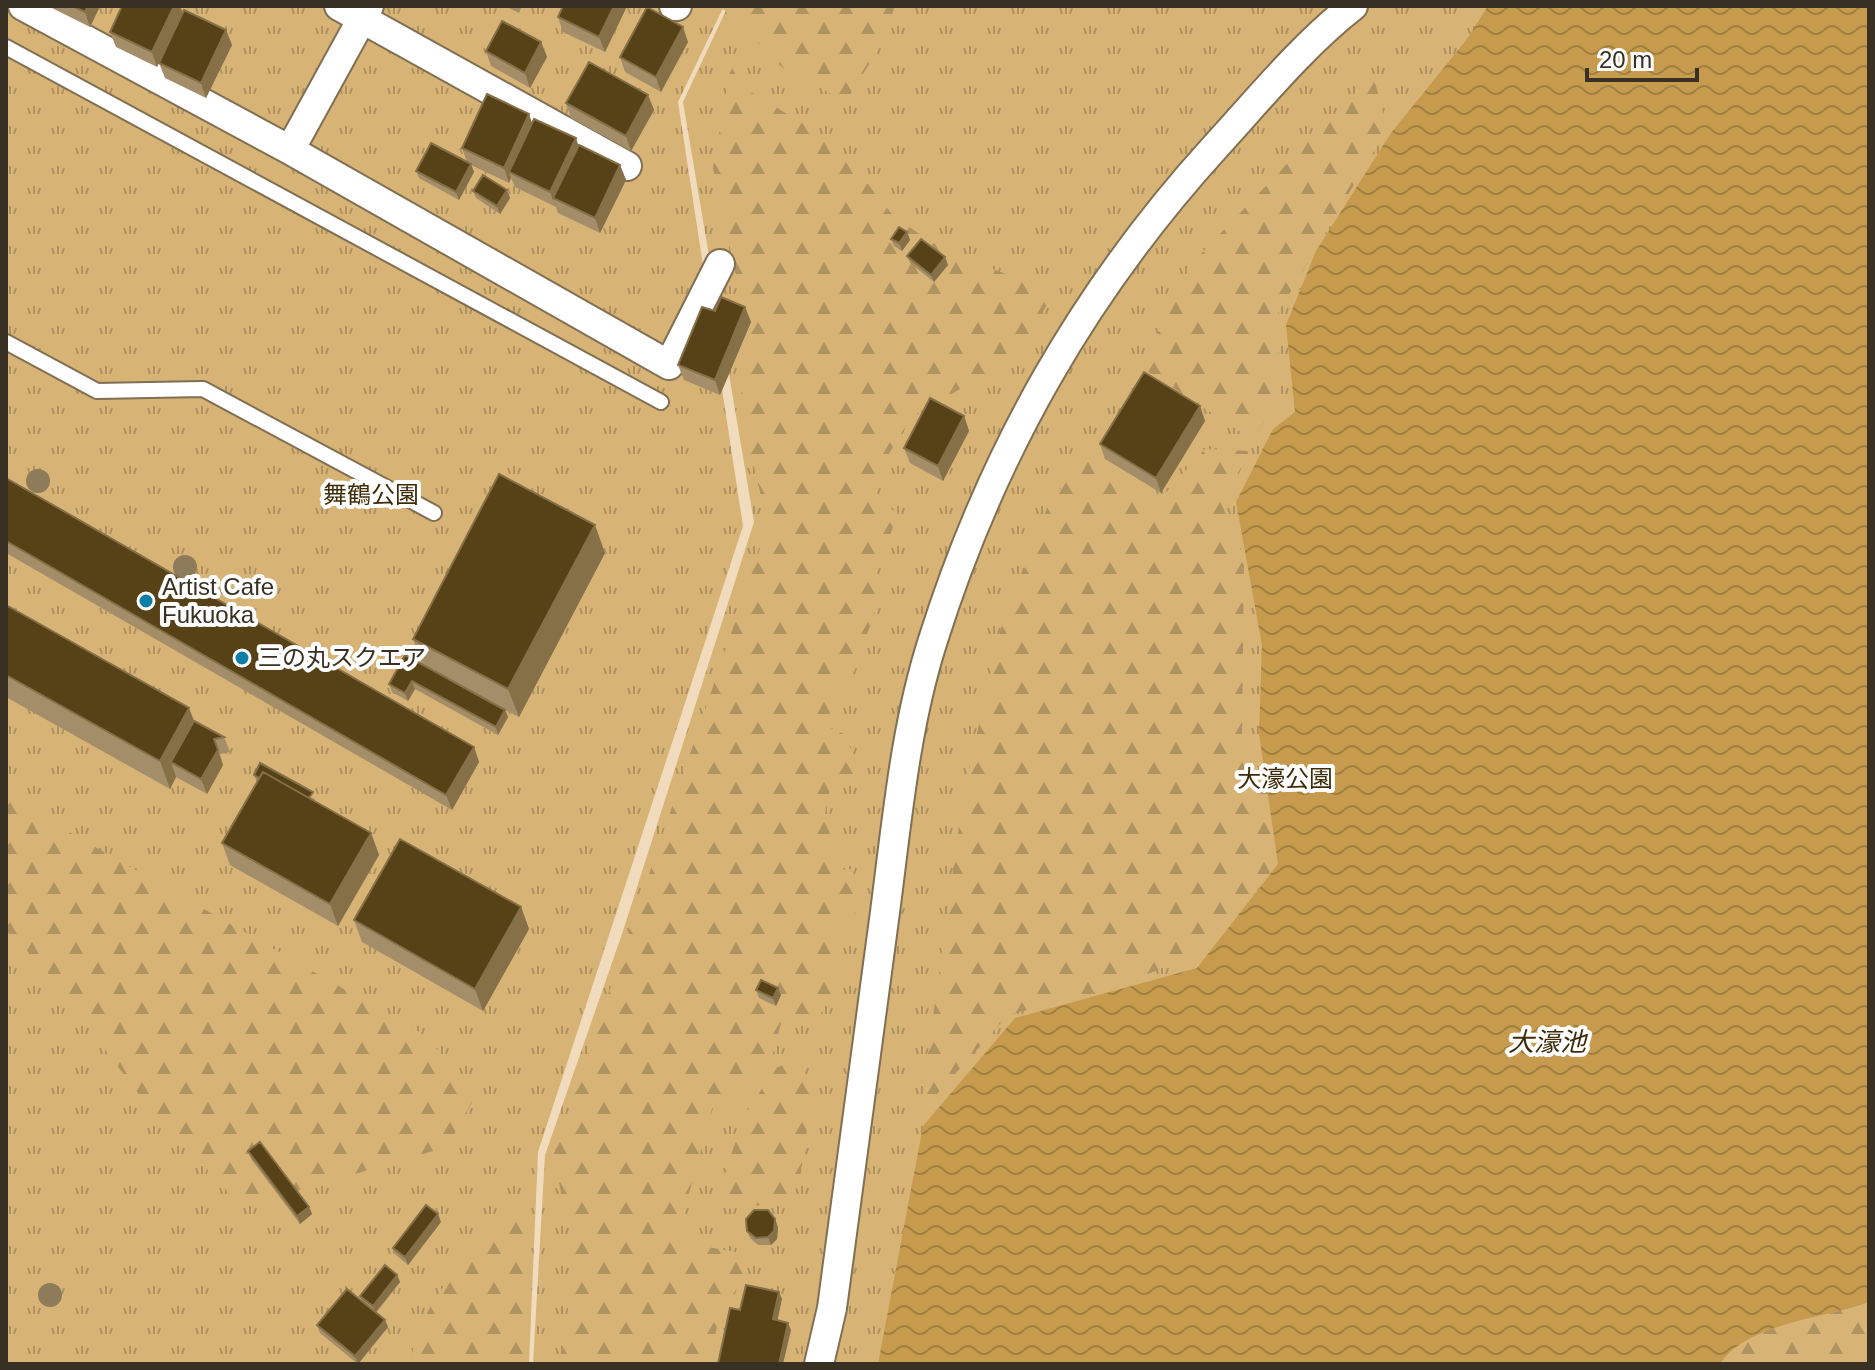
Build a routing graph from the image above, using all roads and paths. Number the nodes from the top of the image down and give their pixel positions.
1 (23, 6) edge
2 (1353, 6) edge
3 (356, 10) edge
4 (6, 47) edge
5 (290, 150) junction
6 (627, 166) dead end
7 (720, 264) dead end
8 (10, 350) edge
9 (661, 402) dead end
10 (434, 513) dead end
11 (819, 1364) edge

1 - 5 street
2 - 11 street
3 - 5 street
3 - 6 street
4 - 9 lane
5 - 7 street
8 - 10 lane

